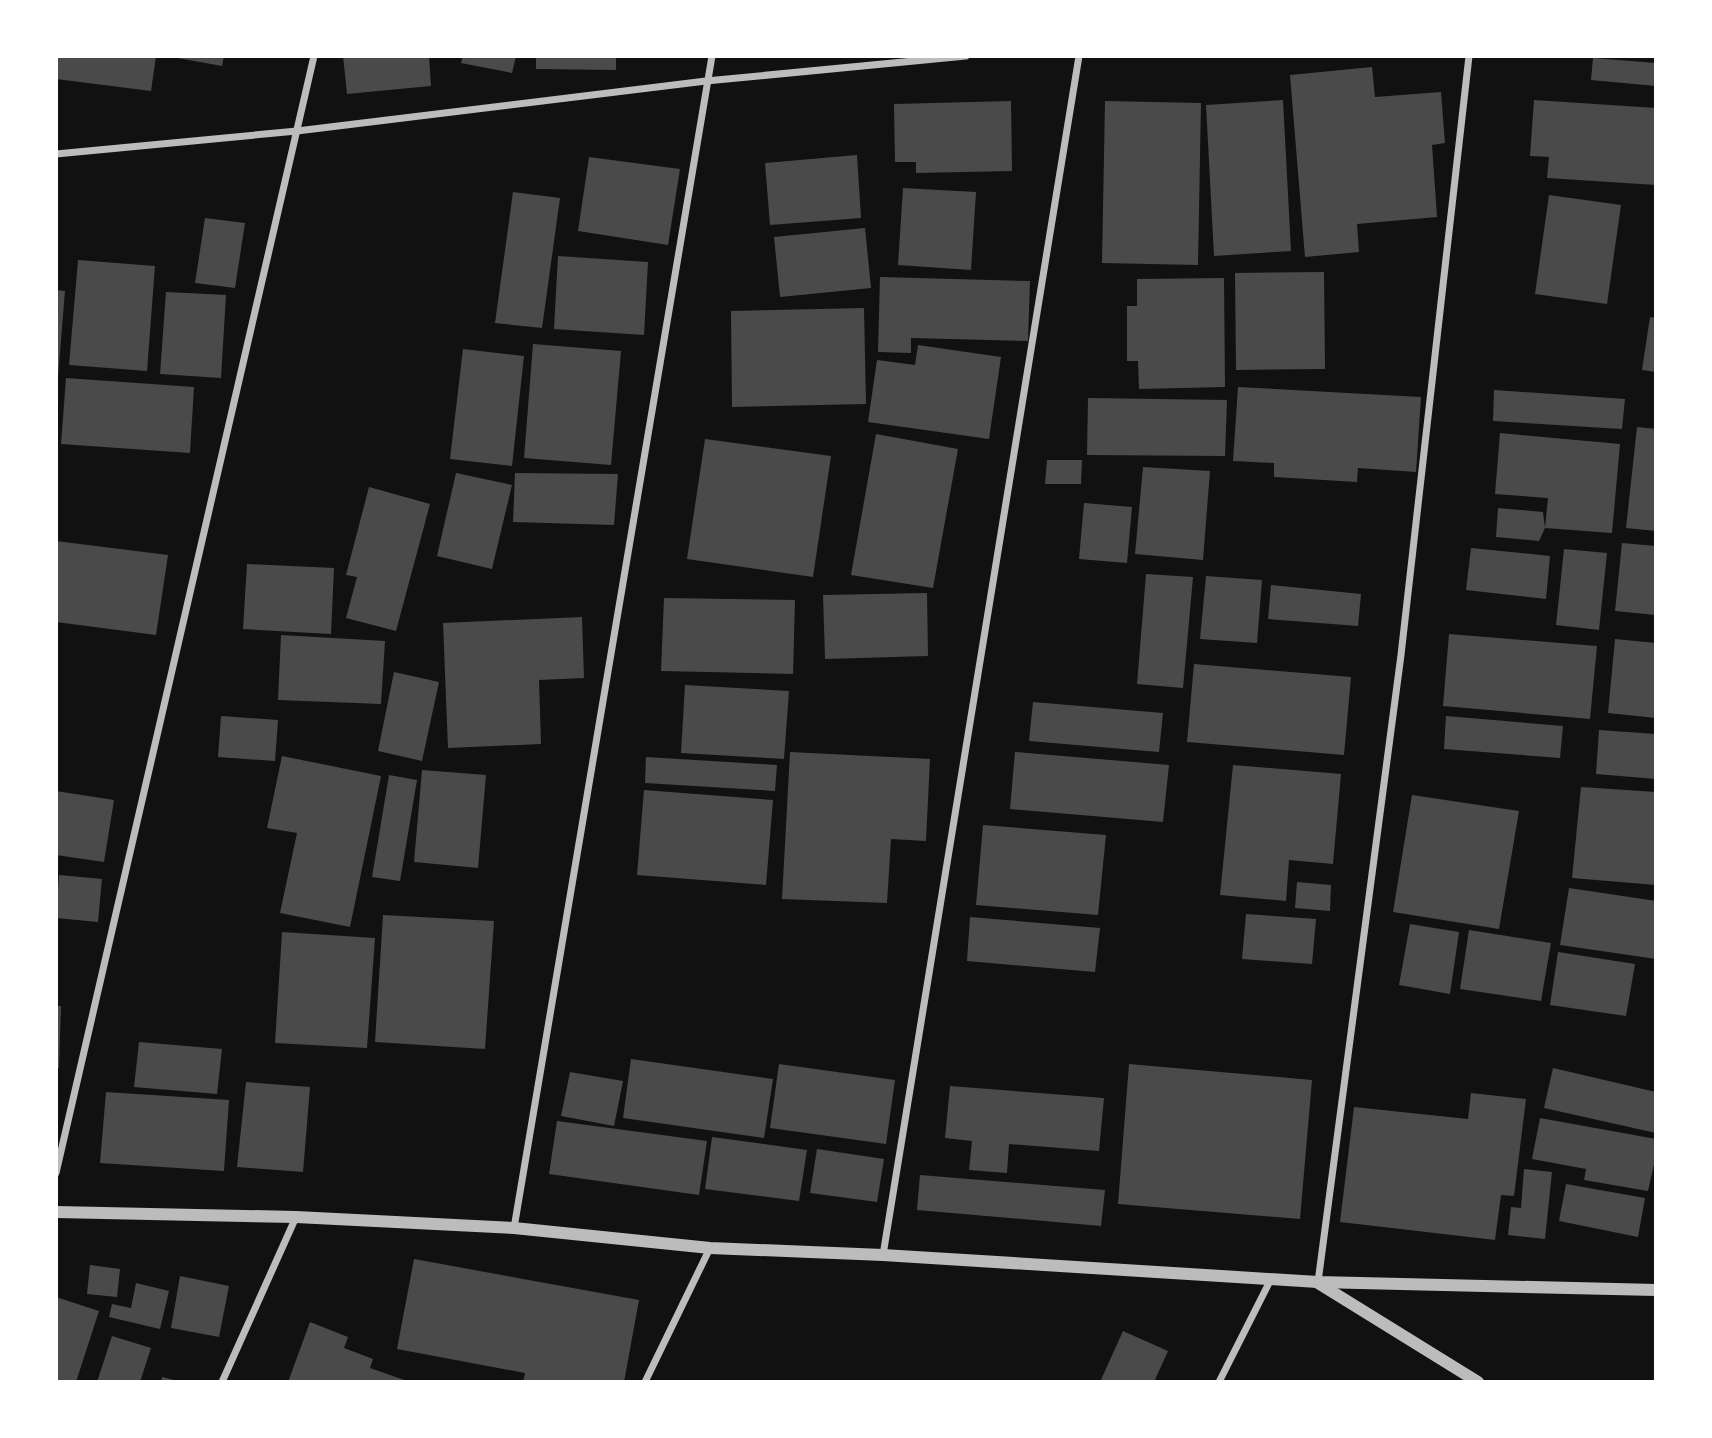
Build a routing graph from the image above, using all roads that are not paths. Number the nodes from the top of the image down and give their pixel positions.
1 (314, 56) edge
2 (712, 56) edge
3 (966, 56) edge
4 (1079, 56) edge
5 (1469, 56) edge
6 (706, 81) junction
7 (297, 131) junction
8 (56, 154) edge
9 (56, 1173) edge
10 (56, 1212) edge
11 (296, 1217) junction
12 (514, 1228) junction
13 (710, 1248) junction
14 (883, 1255) junction
15 (1271, 1279) junction
16 (1318, 1282) junction
17 (1655, 1286) edge
18 (222, 1382) edge
19 (645, 1382) edge
20 (1219, 1382) edge
21 (1478, 1382) edge

1 - 7 street
2 - 6 street
3 - 6 street
4 - 14 street
5 - 16 street
6 - 7 street
6 - 12 street
7 - 8 street
7 - 9 street
10 - 11 street
11 - 12 street
11 - 18 street
12 - 13 street
13 - 14 street
13 - 19 street
14 - 15 street
15 - 16 street
15 - 20 street
16 - 17 street
16 - 21 street

